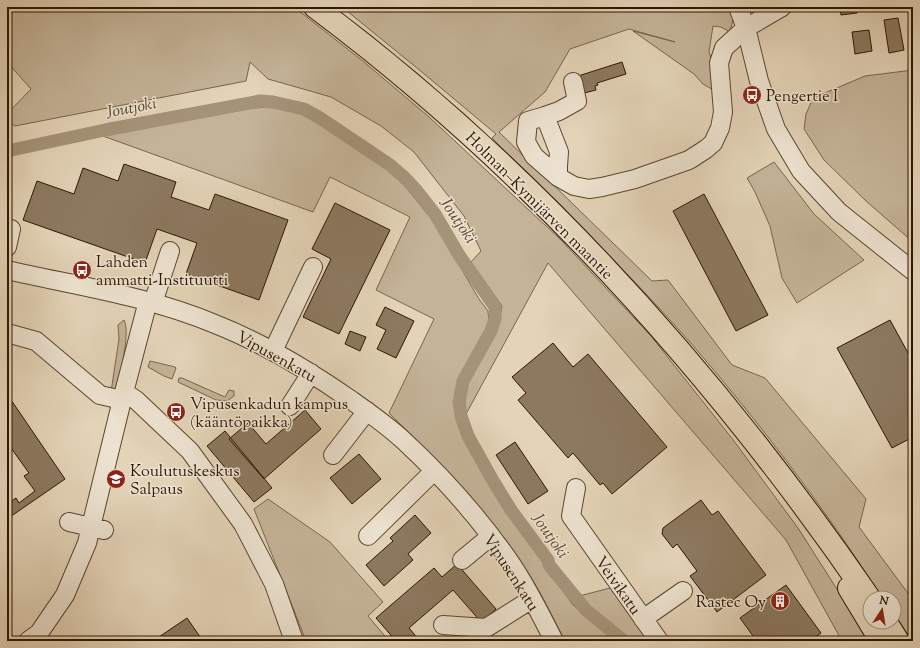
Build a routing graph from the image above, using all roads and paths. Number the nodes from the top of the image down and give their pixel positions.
1 (315, 7) edge
2 (738, 7) edge
3 (782, 7) edge
4 (746, 28) junction
5 (573, 82) dead end
6 (545, 116) junction
7 (558, 177) junction
8 (11, 229) dead end
9 (7, 247) edge
10 (170, 251) dead end
11 (313, 267) dead end
12 (7, 270) edge
13 (913, 271) edge
14 (150, 302) junction
15 (7, 333) edge
16 (273, 351) junction
17 (311, 373) junction
18 (123, 396) junction
19 (290, 406) dead end
20 (367, 411) junction
21 (742, 427) junction
22 (333, 455) dead end
23 (434, 471) junction
24 (576, 488) dead end
25 (69, 522) dead end
26 (97, 529) junction
27 (368, 536) dead end
28 (491, 536) junction
29 (462, 560) dead end
30 (864, 590) edge
31 (683, 591) dead end
32 (532, 599) junction
33 (643, 619) junction
34 (443, 625) dead end
35 (891, 630) edge
36 (28, 641) edge
37 (294, 641) edge
38 (553, 641) edge
39 (659, 641) edge
40 (881, 641) edge
41 (898, 641) edge

1 - 21 highway, Holman–Kymijärven maantie
2 - 4 street
3 - 4 street
4 - 7 street
4 - 13 street
5 - 6 street
6 - 7 street
6 - 7 street
8 - 9 street
10 - 14 street
11 - 16 street
12 - 14 street, Vipusenkatu
14 - 16 street, Vipusenkatu
14 - 18 street
15 - 18 street
16 - 17 street, Vipusenkatu
17 - 19 street
17 - 20 street, Vipusenkatu
18 - 26 street
18 - 37 street
20 - 22 street
20 - 23 street, Vipusenkatu
21 - 30 highway, Holman–Kymijärven maantie
21 - 40 highway, Holman–Kymijärven maantie
23 - 27 street
23 - 28 street, Vipusenkatu
24 - 33 street, Veivikatu
25 - 26 street
26 - 36 street
28 - 29 street
28 - 32 street, Vipusenkatu
31 - 33 street
32 - 34 street
32 - 38 street, Vipusenkatu
33 - 39 street, Veivikatu
35 - 41 highway

